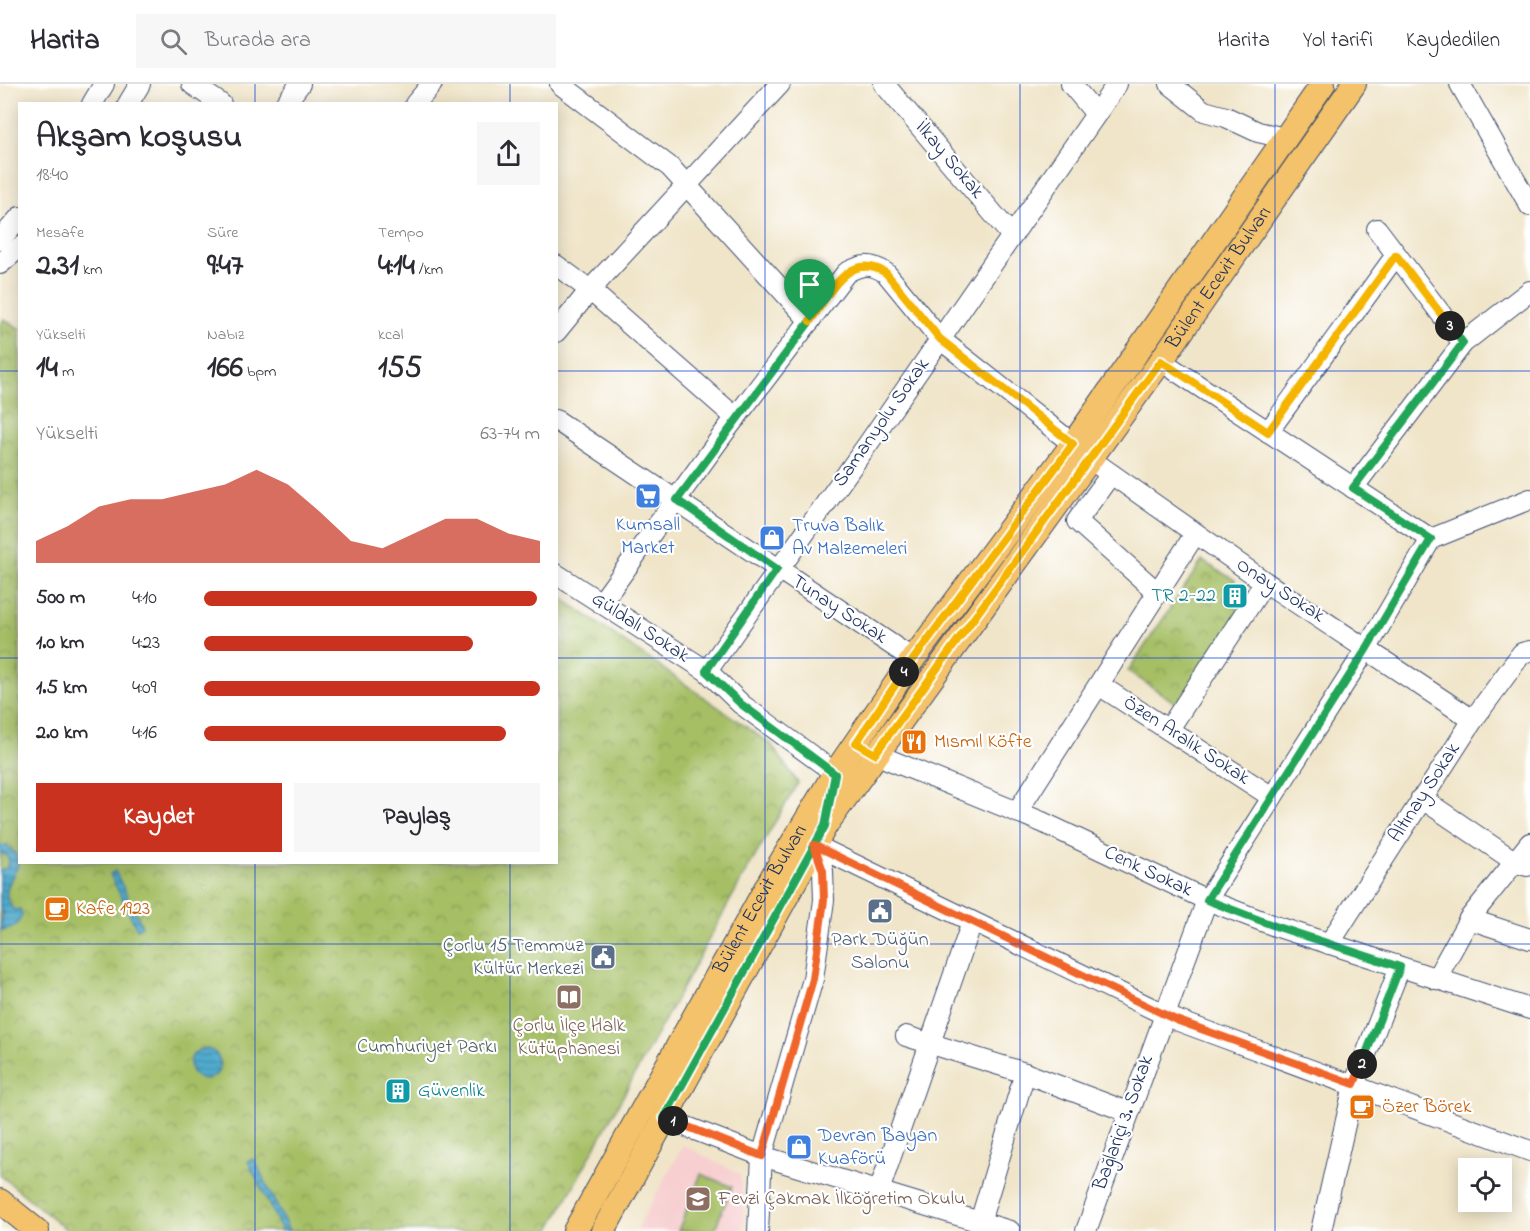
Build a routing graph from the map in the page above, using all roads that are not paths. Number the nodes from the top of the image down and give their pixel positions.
1 (104, 84) edge
2 (140, 84) edge
3 (192, 84) edge
4 (300, 84) edge
5 (432, 84) edge
6 (560, 84) edge
7 (780, 84) edge
8 (884, 84) edge
9 (1071, 84) edge
10 (1117, 84) edge
11 (1170, 84) edge
12 (1323, 84) edge
13 (1354, 84) edge
14 (1460, 84) edge
15 (93, 102) edge
16 (129, 102) edge
17 (218, 102) edge
18 (286, 102) edge
19 (417, 102) edge
20 (1096, 114) junction
21 (1285, 138) junction
22 (687, 187) junction
23 (1530, 206) edge
24 (18, 219) edge
25 (1377, 229) dead end
26 (1012, 236) junction
27 (0, 240) edge
28 (18, 249) edge
29 (1396, 255) junction
30 (0, 264) edge
31 (558, 266) edge
32 (590, 290) junction
33 (1530, 291) edge
34 (810, 321) junction
35 (558, 330) edge
36 (940, 339) junction
37 (1463, 343) junction
38 (1161, 361) junction
39 (736, 418) junction
40 (558, 421) edge
41 (1268, 432) junction
42 (1082, 451) junction
43 (1111, 474) junction
44 (1353, 488) junction
45 (1530, 499) edge
46 (677, 500) junction
47 (1195, 534) junction
48 (1431, 539) junction
49 (777, 569) junction
50 (558, 575) edge
51 (1264, 582) junction
52 (1158, 593) junction
53 (601, 603) junction
54 (1367, 648) junction
55 (1530, 651) edge
56 (913, 659) junction
57 (706, 671) junction
58 (1099, 685) junction
59 (1473, 720) junction
60 (1168, 729) junction
61 (865, 748) junction
62 (835, 774) junction
63 (1272, 797) junction
64 (1421, 798) junction
65 (1017, 812) junction
66 (812, 836) junction
67 (1530, 843) edge
68 (1523, 865) edge
69 (1207, 900) junction
70 (1469, 919) junction
71 (972, 922) junction
72 (1530, 939) edge
73 (1329, 944) junction
74 (1400, 967) junction
75 (1436, 979) junction
76 (1530, 1009) edge
77 (1163, 1014) junction
78 (906, 1036) dead end
79 (929, 1043) junction
80 (1025, 1072) junction
81 (1354, 1084) junction
82 (1128, 1112) junction
83 (664, 1118) junction
84 (1530, 1151) edge
85 (762, 1156) junction
86 (879, 1191) junction
87 (0, 1201) edge
88 (0, 1220) edge
89 (981, 1222) junction
90 (14, 1231) edge
91 (37, 1231) edge
92 (575, 1231) edge
93 (603, 1231) edge
94 (758, 1231) edge
95 (1010, 1231) edge
96 (1086, 1231) edge
97 (1321, 1231) edge

1 - 15 street
2 - 16 street
3 - 17 street
4 - 18 street
5 - 19 street
6 - 22 street
7 - 22 street
8 - 26 street, İlkay Sokak
9 - 20 street
10 - 20 street, Samanyolu Sokak
11 - 21 street
12 - 21 main road, Bülent Ecevit Bulvarı
13 - 38 main road, Bülent Ecevit Bulvarı
14 - 23 street
20 - 26 street, Samanyolu Sokak
21 - 42 main road, Bülent Ecevit Bulvarı
22 - 32 street
22 - 34 street
24 - 27 street
25 - 29 street
26 - 36 street, Samanyolu Sokak
28 - 30 street
29 - 37 street
29 - 41 street
31 - 32 street
32 - 35 street
32 - 39 street
33 - 37 street
34 - 36 street, Onay Sokak
34 - 39 street
36 - 42 street, Onay Sokak
36 - 49 street, Samanyolu Sokak
37 - 44 street
38 - 41 street
38 - 42 main road, Bülent Ecevit Bulvarı
39 - 46 street
40 - 46 street, Tunay Sokak
41 - 44 street
42 - 43 street, Onay Sokak
42 - 56 main road, Bülent Ecevit Bulvarı
42 - 61 main road, Bülent Ecevit Bulvarı
43 - 47 street, Onay Sokak
43 - 52 street
44 - 48 street
45 - 48 street
46 - 49 street, Tunay Sokak
46 - 53 street
47 - 51 street, Onay Sokak
47 - 52 street
48 - 54 street, Bağlariçi 3. Sokak
49 - 56 street, Tunay Sokak
49 - 57 street, Samanyolu Sokak
50 - 53 street, Güldalı Sokak
51 - 54 street, Onay Sokak
51 - 60 street
52 - 58 street
53 - 57 street, Güldalı Sokak
54 - 59 street, Onay Sokak
54 - 63 street, Bağlariçi 3. Sokak
55 - 59 street, Altınay Sokak
56 - 61 main road, Bülent Ecevit Bulvarı
57 - 62 street, Güldalı Sokak
58 - 60 street, Özen Aralık Sokak
58 - 65 street
59 - 64 street, Altınay Sokak
60 - 63 street, Özen Aralık Sokak
61 - 62 main road
61 - 65 street, Cenk Sokak
61 - 66 main road, Bülent Ecevit Bulvarı
62 - 66 main road
63 - 69 street, Bağlariçi 3. Sokak
64 - 68 street
64 - 73 street, Altınay Sokak
65 - 69 street, Cenk Sokak
66 - 71 street
66 - 83 main road, Bülent Ecevit Bulvarı
66 - 85 street
66 - 92 main road, Bülent Ecevit Bulvarı
67 - 68 street
68 - 70 street
69 - 73 street, Cenk Sokak
69 - 77 street, Bağlariçi 3. Sokak
70 - 72 street
70 - 75 street
71 - 77 street
71 - 79 street
73 - 74 street, Cenk Sokak
74 - 75 street, Cenk Sokak
74 - 81 street
75 - 76 street, Cenk Sokak
77 - 81 street
77 - 82 street, Bağlariçi 3. Sokak
78 - 79 street
79 - 80 street
79 - 86 street
80 - 82 street
80 - 89 street
81 - 84 street
81 - 97 street
82 - 96 street, Bağlariçi 3. Sokak
83 - 85 street
83 - 93 main road, Bülent Ecevit Bulvarı
85 - 86 street
85 - 94 street
86 - 89 street
87 - 91 main road
88 - 90 main road
89 - 95 street

